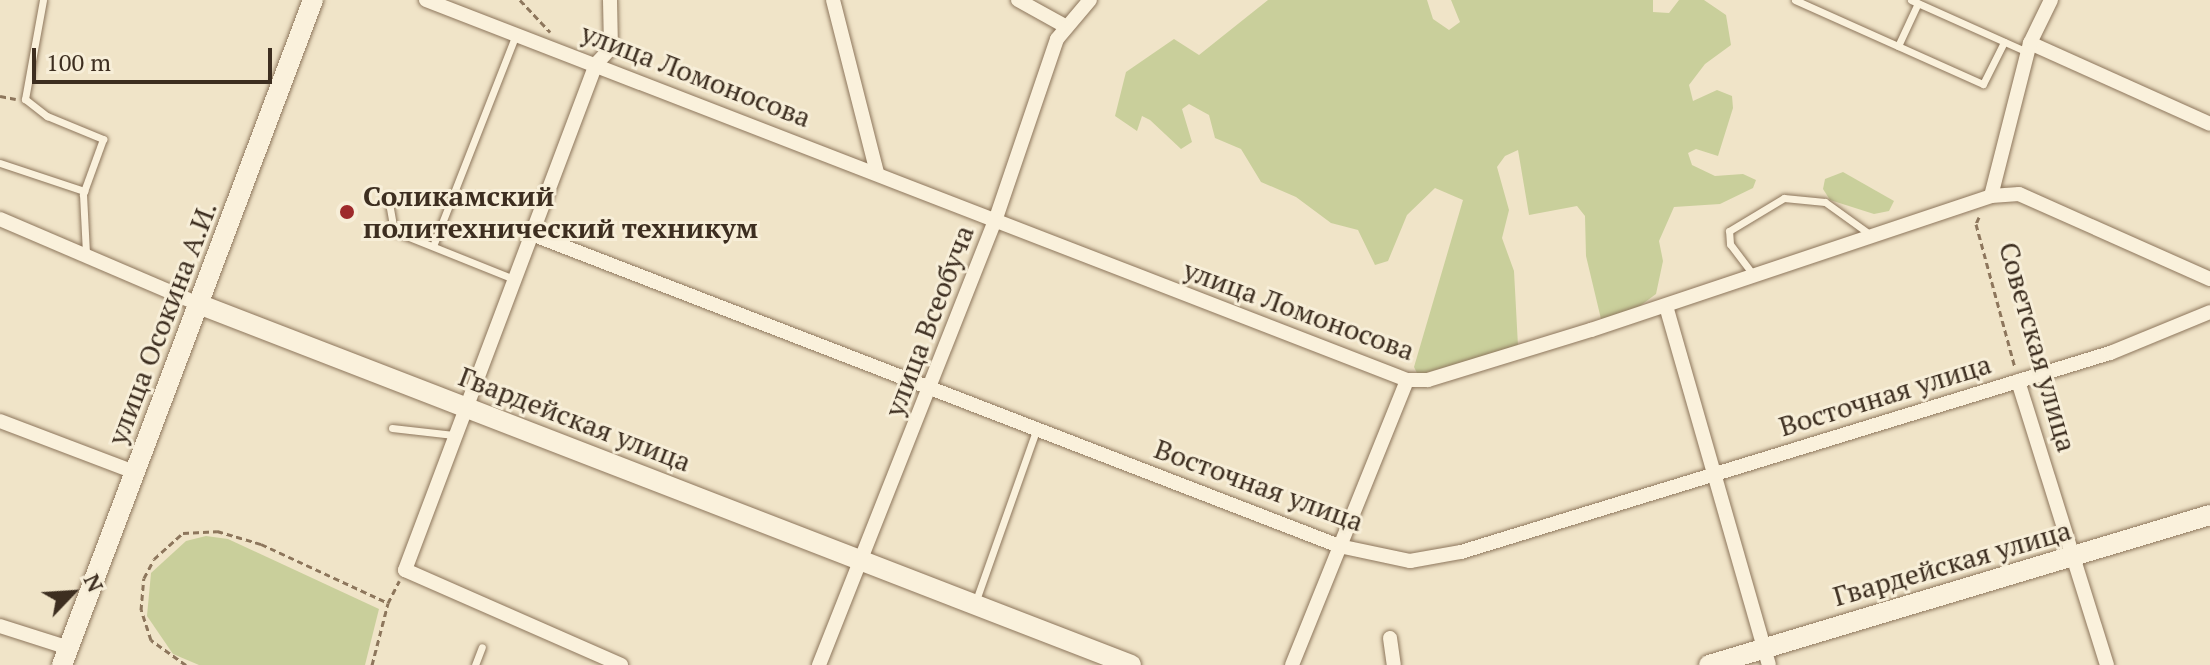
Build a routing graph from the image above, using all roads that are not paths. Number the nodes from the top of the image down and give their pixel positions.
1 (43, 0) edge
2 (313, 0) edge
3 (426, 0) edge
4 (610, 0) edge
5 (833, 0) edge
6 (1018, 0) edge
7 (1090, 0) edge
8 (1795, 0) edge
9 (2051, 0) edge
10 (1914, 2) edge
11 (1065, 26) junction
12 (516, 34) junction
13 (2004, 42) junction
14 (1898, 46) junction
15 (2029, 47) junction
16 (596, 64) junction
17 (2210, 124) edge
18 (0, 163) edge
19 (877, 173) junction
20 (84, 191) junction
21 (1991, 196) junction
22 (388, 197) dead end
23 (0, 219) edge
24 (994, 224) junction
25 (534, 235) junction
26 (1871, 235) junction
27 (433, 246) junction
28 (86, 254) junction
29 (1755, 277) junction
30 (516, 279) junction
31 (2210, 279) edge
32 (201, 305) junction
33 (1666, 306) junction
34 (2210, 312) edge
35 (1407, 380) junction
36 (2018, 381) junction
37 (930, 390) junction
38 (464, 406) junction
39 (0, 421) edge
40 (392, 428) dead end
41 (1036, 431) junction
42 (454, 435) junction
43 (134, 472) junction
44 (1716, 474) junction
45 (2210, 515) edge
46 (1339, 546) junction
47 (2074, 557) junction
48 (863, 560) junction
49 (974, 605) junction
50 (0, 626) edge
51 (1390, 638) dead end
52 (482, 647) dead end
53 (66, 657) edge
54 (1767, 657) edge
55 (475, 665) edge
56 (621, 665) edge
57 (819, 665) edge
58 (1131, 665) edge
59 (1292, 665) edge
60 (1394, 665) edge
61 (1709, 665) edge
62 (2107, 665) edge

1 - 20 lane
2 - 32 street, улица Осокина А.И.
3 - 12 street, улица Ломоносова
4 - 16 street
5 - 19 street
6 - 11 street
7 - 11 street, улица Всеобуча
8 - 14 lane
9 - 15 street
10 - 13 lane
10 - 14 lane
11 - 24 street, улица Всеобуча
12 - 16 street, улица Ломоносова
12 - 27 lane
13 - 14 lane
13 - 15 lane
15 - 17 street
15 - 21 street
16 - 19 street, улица Ломоносова
16 - 25 street
18 - 20 lane
19 - 24 street, улица Ломоносова
20 - 28 lane
21 - 26 street, улица Ломоносова
21 - 31 street, улица Ломоносова
22 - 27 lane
23 - 28 street, Гвардейская улица
24 - 35 street, улица Ломоносова
24 - 37 street, улица Всеобуча
25 - 30 street
25 - 37 street, Восточная улица
26 - 29 street, улица Ломоносова
26 - 29 lane
27 - 30 lane
28 - 32 street, Гвардейская улица
29 - 33 street, улица Ломоносова
30 - 38 street
32 - 38 street, Гвардейская улица
32 - 43 street, улица Осокина А.И.
33 - 35 street, улица Ломоносова
33 - 44 street
34 - 36 street, Восточная улица
35 - 46 street
36 - 44 street, Восточная улица
36 - 47 street, Советская улица
37 - 41 street, Восточная улица
37 - 48 street, улица Всеобуча
38 - 42 street
38 - 48 street, Гвардейская улица
39 - 43 street
40 - 42 lane
41 - 46 street, Восточная улица
41 - 49 lane
42 - 56 street
43 - 53 street, улица Осокина А.И.
44 - 46 street, Восточная улица
44 - 54 street
45 - 47 street, Гвардейская улица
46 - 59 street
47 - 54 street, Гвардейская улица
47 - 62 street, Советская улица
48 - 49 street, Гвардейская улица
48 - 57 street, улица Всеобуча
49 - 58 street, Гвардейская улица
50 - 53 street
51 - 60 street
52 - 55 lane
54 - 61 street, Гвардейская улица

